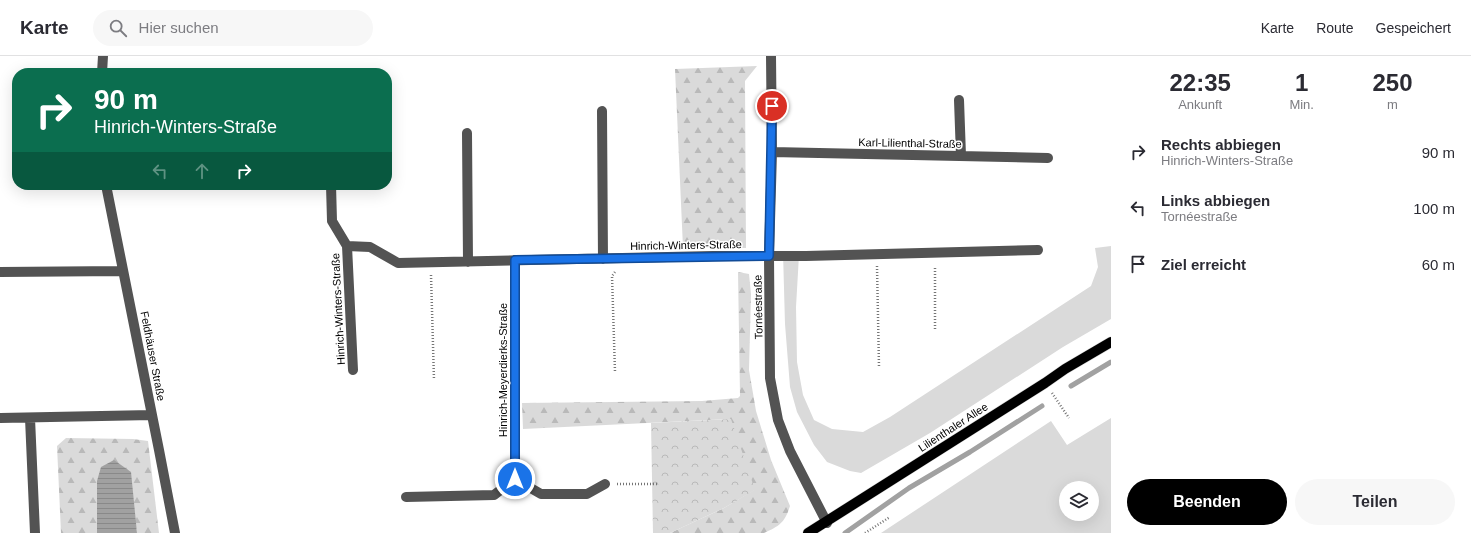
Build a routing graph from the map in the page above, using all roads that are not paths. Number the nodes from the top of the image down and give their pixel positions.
1 (103, 56) edge
2 (771, 56) edge
3 (102, 68) edge
4 (959, 100) dead end
5 (602, 111) dead end
6 (467, 133) dead end
7 (772, 152) junction
8 (961, 156) junction
9 (1048, 158) dead end
10 (107, 190) edge
11 (331, 190) edge
12 (347, 246) junction
13 (1038, 250) dead end
14 (769, 256) junction
15 (603, 258) junction
16 (515, 260) junction
17 (468, 262) junction
18 (123, 271) junction
19 (0, 272) edge
20 (1111, 342) edge
21 (353, 370) dead end
22 (152, 415) junction
23 (0, 418) edge
24 (30, 418) junction
25 (515, 479) junction
26 (606, 484) road end
27 (406, 497) dead end
28 (826, 522) junction
29 (35, 533) edge
30 (175, 533) edge
31 (808, 533) edge

1 - 3 street
2 - 7 street, Tornéestraße
4 - 8 street
5 - 15 street
6 - 17 street
7 - 8 street, Karl-Lilienthal-Straße
7 - 14 street, Tornéestraße
8 - 9 street, Karl-Lilienthal-Straße
10 - 18 street, Feldhäuser Straße
11 - 12 street, Hinrich-Winters-Straße
12 - 17 street, Hinrich-Winters-Straße
12 - 21 street, Hinrich-Winters-Straße
13 - 14 street, Hinrich-Winters-Straße
14 - 15 street, Hinrich-Winters-Straße
14 - 28 street, Tornéestraße
15 - 16 street, Hinrich-Winters-Straße
16 - 17 street, Hinrich-Winters-Straße
16 - 25 street, Hinrich-Meyerdierks-Straße
18 - 19 street
18 - 22 street, Feldhäuser Straße
20 - 28 main road, Lilienthaler Allee
22 - 24 street
22 - 30 street, Feldhäuser Straße
23 - 24 street
24 - 29 street
25 - 26 street
25 - 27 street
28 - 31 main road, Lilienthaler Allee

